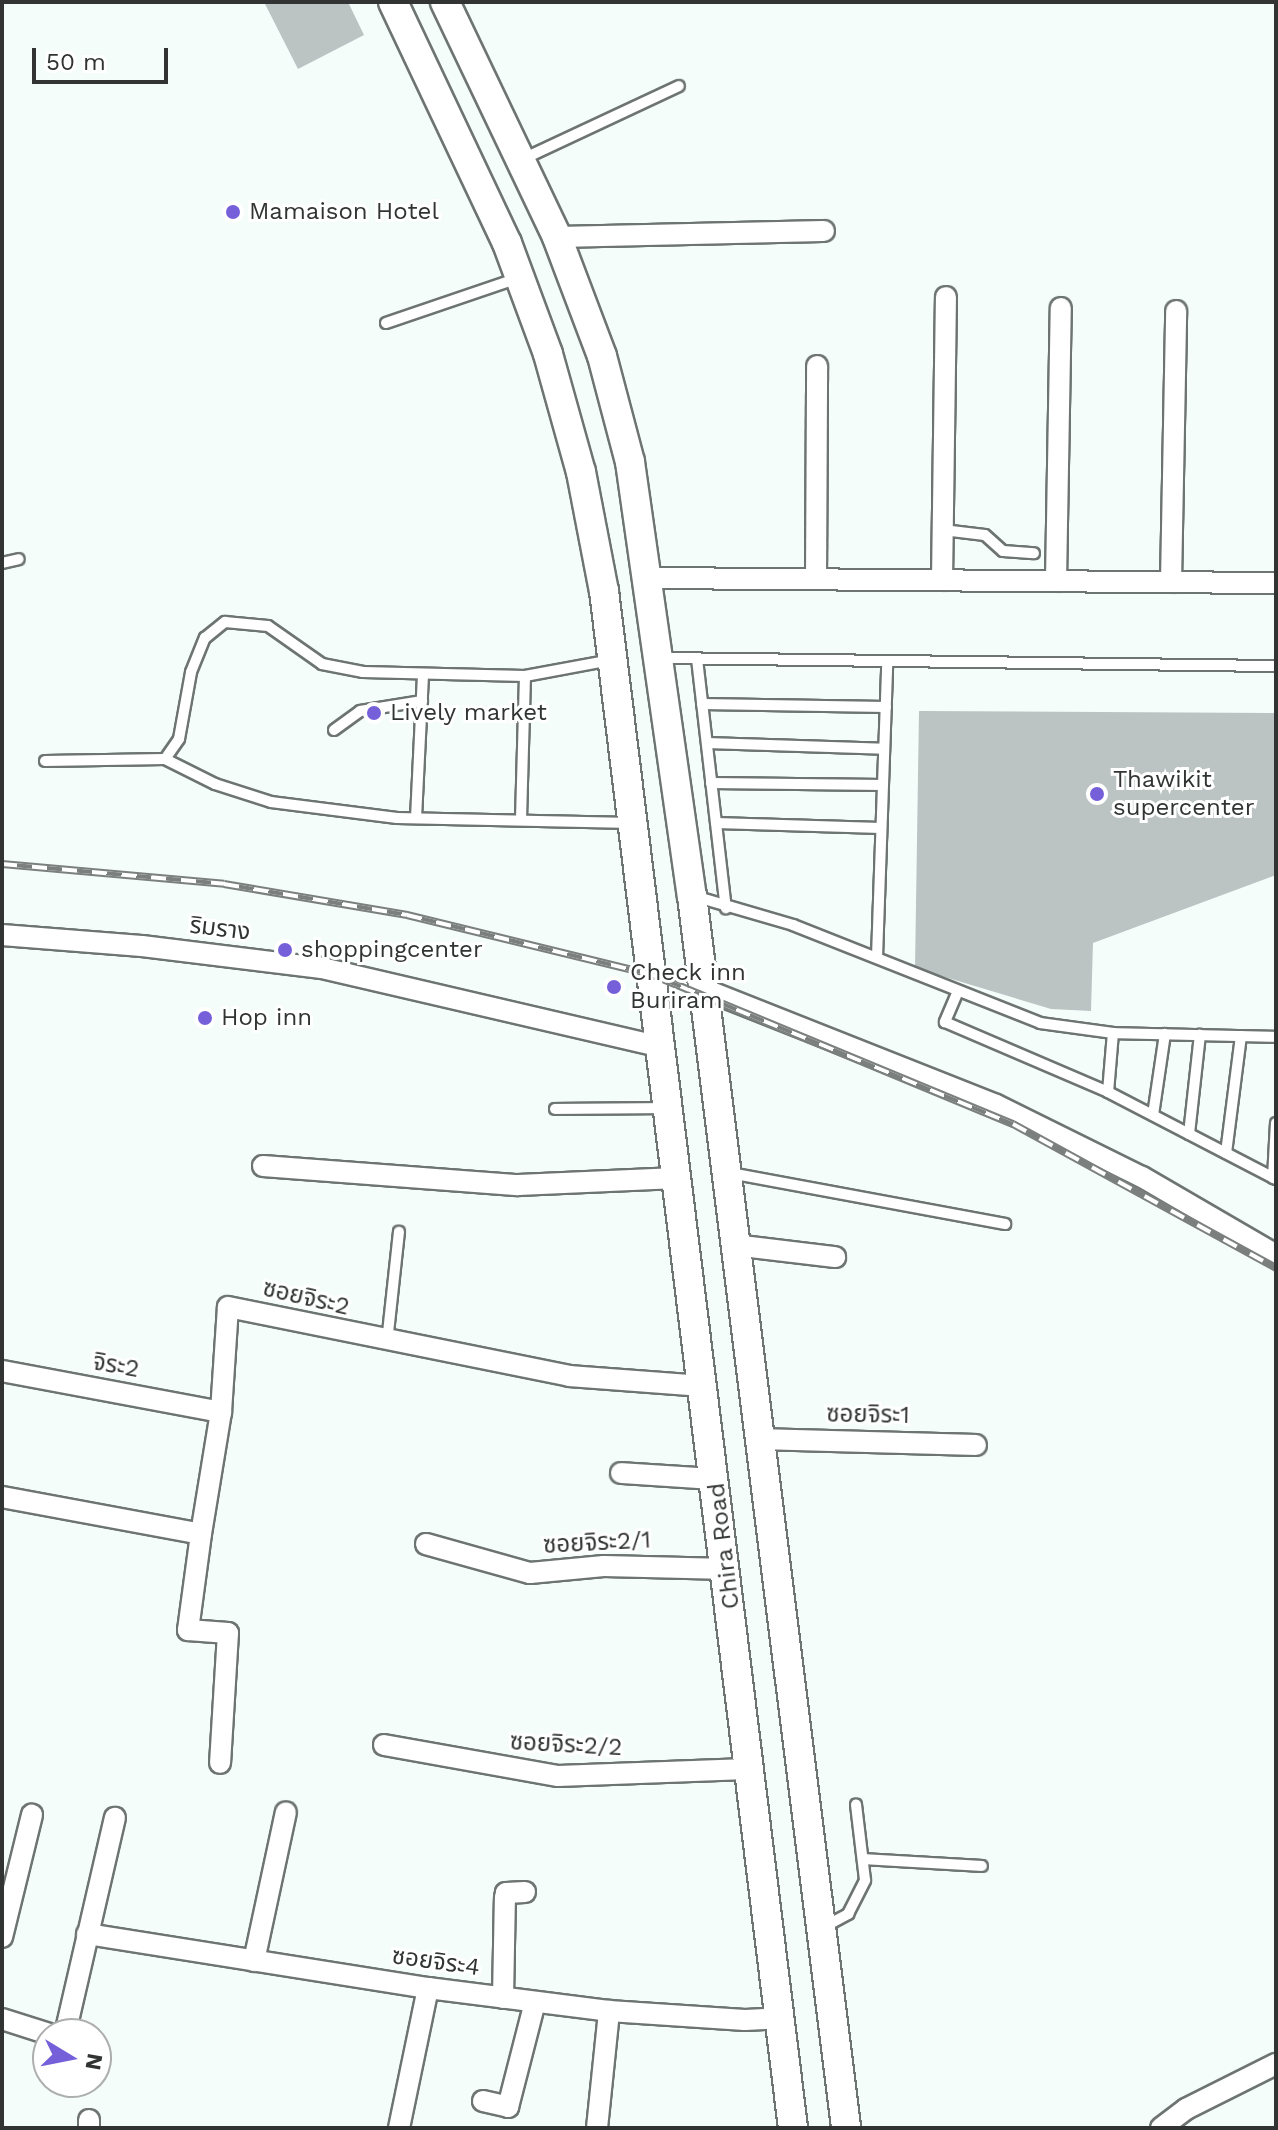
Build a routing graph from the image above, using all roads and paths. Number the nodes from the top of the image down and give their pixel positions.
1 (393, 2) edge
2 (445, 2) edge
3 (679, 86) dead end
4 (523, 159) junction
5 (824, 231) dead end
6 (557, 237) junction
7 (519, 277) junction
8 (946, 297) dead end
9 (1061, 308) dead end
10 (1176, 311) dead end
11 (386, 323) dead end
12 (817, 366) dead end
13 (943, 530) junction
14 (1034, 553) dead end
15 (19, 559) dead end
16 (2, 563) edge
17 (650, 578) junction
18 (816, 579) junction
19 (942, 580) junction
20 (1056, 581) junction
21 (1171, 582) junction
22 (1276, 583) edge
23 (659, 658) junction
24 (697, 659) junction
25 (613, 660) junction
26 (887, 664) junction
27 (1276, 666) edge
28 (423, 674) junction
29 (525, 676) junction
30 (422, 701) junction
31 (702, 704) junction
32 (886, 707) junction
33 (334, 730) dead end
34 (707, 743) junction
35 (884, 749) junction
36 (165, 759) junction
37 (45, 761) dead end
38 (711, 783) junction
39 (883, 785) junction
40 (416, 818) junction
41 (521, 819) junction
42 (634, 823) junction
43 (716, 823) junction
44 (881, 828) junction
45 (692, 896) junction
46 (726, 908) junction
47 (2, 935) edge
48 (877, 957) junction
49 (653, 965) junction
50 (700, 981) junction
51 (958, 991) junction
52 (1113, 1033) junction
53 (1165, 1034) junction
54 (1200, 1035) junction
55 (1241, 1036) junction
56 (1276, 1037) edge
57 (662, 1047) junction
58 (1108, 1092) junction
59 (669, 1108) junction
60 (555, 1109) dead end
61 (1153, 1115) junction
62 (1276, 1123) edge
63 (1189, 1134) junction
64 (1226, 1153) junction
65 (263, 1166) dead end
66 (724, 1172) junction
67 (677, 1178) junction
68 (1274, 1178) edge
69 (1005, 1224) dead end
70 (399, 1232) dead end
71 (734, 1245) junction
72 (1276, 1255) edge
73 (835, 1257) dead end
74 (387, 1343) junction
75 (2, 1371) edge
76 (703, 1386) junction
77 (221, 1412) junction
78 (759, 1439) junction
79 (976, 1445) dead end
80 (621, 1473) dead end
81 (715, 1479) junction
82 (2, 1497) edge
83 (201, 1534) junction
84 (426, 1544) dead end
85 (728, 1569) junction
86 (384, 1745) dead end
87 (220, 1763) dead end
88 (747, 1769) junction
89 (856, 1805) dead end
90 (286, 1812) dead end
91 (32, 1815) dead end
92 (115, 1818) dead end
93 (863, 1859) junction
94 (982, 1866) dead end
95 (525, 1892) dead end
96 (821, 1929) junction
97 (87, 1934) junction
98 (2, 1937) edge
99 (254, 1961) junction
100 (428, 1988) junction
101 (503, 1998) junction
102 (535, 2002) junction
103 (609, 2011) junction
104 (69, 2018) edge
105 (780, 2018) junction
106 (2, 2019) edge
107 (32, 2029) edge
108 (1276, 2064) edge
109 (483, 2101) dead end
110 (399, 2128) edge
111 (597, 2128) edge
112 (793, 2128) edge
113 (846, 2128) edge
114 (1161, 2128) edge

1 - 7 main road, Chira Road
2 - 4 main road, Chira Road
3 - 4 lane
4 - 6 main road, Chira Road
5 - 6 street
6 - 17 main road, Chira Road
7 - 11 lane
7 - 25 main road, Chira Road
8 - 13 street
9 - 20 street
10 - 21 street
12 - 18 street
13 - 14 lane
13 - 19 street
15 - 16 lane
17 - 18 street
17 - 23 main road, Chira Road
18 - 19 street
19 - 20 street
20 - 21 street
21 - 22 street
23 - 24 lane
23 - 45 main road, Chira Road
24 - 26 lane
24 - 31 lane
25 - 29 lane
25 - 42 main road, Chira Road
26 - 27 lane
26 - 32 lane
28 - 29 lane
28 - 30 lane
28 - 36 lane
29 - 41 lane
30 - 33 lane
30 - 40 lane
31 - 32 lane
31 - 34 lane
32 - 35 lane
34 - 35 lane
34 - 38 lane
35 - 39 lane
36 - 37 lane
36 - 40 lane
38 - 39 lane
38 - 43 lane
39 - 44 lane
40 - 41 lane
41 - 42 lane
42 - 49 main road, Chira Road
43 - 44 lane
43 - 46 lane
44 - 48 lane
45 - 46 lane
45 - 50 main road, Chira Road
46 - 48 lane
47 - 57 street, ริมราง
48 - 51 lane
49 - 50 main road
49 - 57 main road, Chira Road
50 - 66 main road, Chira Road
50 - 72 street
51 - 52 lane
51 - 58 lane
52 - 53 lane
52 - 58 lane
53 - 54 lane
53 - 61 lane
54 - 55 lane
54 - 63 lane
55 - 56 lane
55 - 64 lane
57 - 59 main road, Chira Road
58 - 61 lane
59 - 60 lane
59 - 67 main road, Chira Road
61 - 63 lane
62 - 68 lane
63 - 64 lane
64 - 68 lane
65 - 67 street
66 - 69 lane
66 - 71 main road, Chira Road
67 - 76 main road, Chira Road
70 - 74 lane
71 - 73 street
71 - 78 main road, Chira Road
74 - 76 street, ซอยจิระ2
74 - 77 street, ซอยจิระ2
75 - 77 street, จิระ2
76 - 81 main road, Chira Road
77 - 83 street, ซอยจิระ2
78 - 79 street, ซอยจิระ1
78 - 96 main road, Chira Road
80 - 81 street
81 - 85 main road, Chira Road
82 - 83 street
83 - 87 street, ซอยจิระ2
84 - 85 street, ซอยจิระ2/1
85 - 88 main road, Chira Road
86 - 88 street, ซอยจิระ2/2
88 - 105 main road, Chira Road
89 - 93 lane
90 - 99 street
91 - 98 street
92 - 97 street
93 - 94 lane
93 - 96 lane
95 - 101 street
96 - 113 main road, Chira Road
97 - 99 street, ซอยจิระ4
97 - 104 street
99 - 100 street, ซอยจิระ4
100 - 101 street, ซอยจิระ4
100 - 110 street
101 - 102 street, ซอยจิระ4
102 - 103 street, ซอยจิระ4
102 - 109 street
103 - 105 street, ซอยจิระ4
103 - 111 street
105 - 112 main road, Chira Road
106 - 107 street
108 - 114 street

